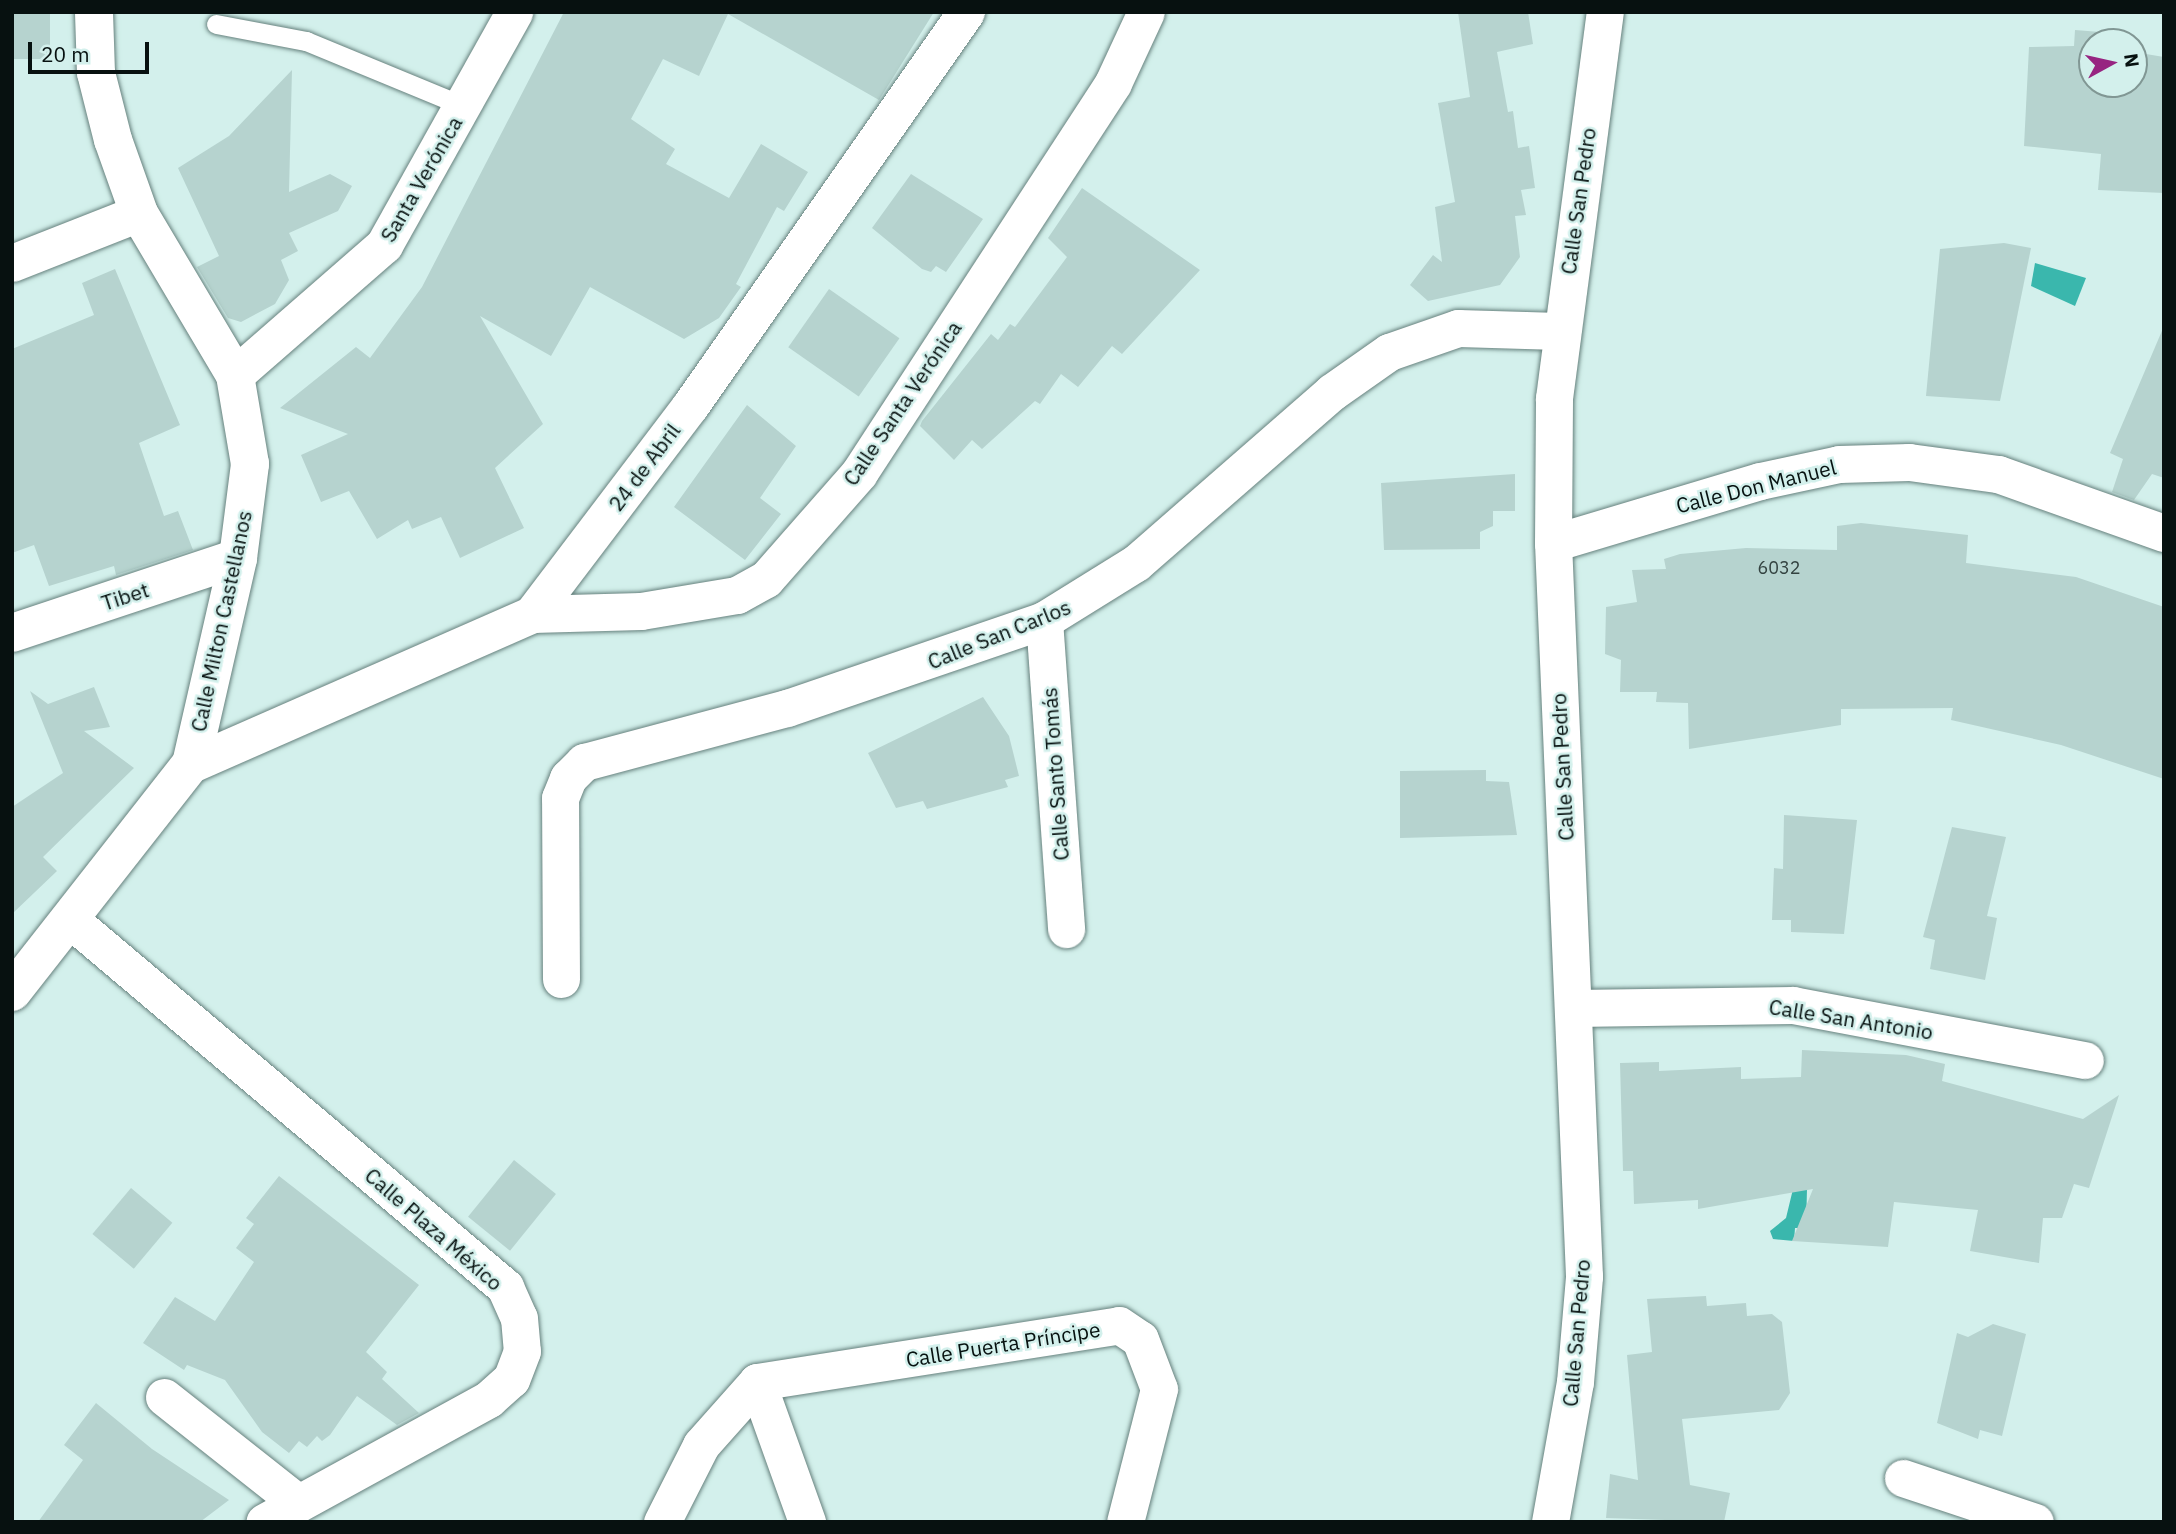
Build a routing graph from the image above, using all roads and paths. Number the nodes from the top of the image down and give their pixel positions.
1 (94, 12) edge
2 (514, 12) edge
3 (966, 12) edge
4 (1146, 12) edge
5 (1605, 12) edge
6 (216, 24) dead end
7 (464, 106) junction
8 (139, 213) junction
9 (12, 263) edge
10 (1559, 331) junction
11 (234, 375) junction
12 (2164, 533) edge
13 (1553, 543) junction
14 (238, 558) junction
15 (532, 614) junction
16 (1044, 620) junction
17 (12, 634) edge
18 (191, 764) junction
19 (73, 922) junction
20 (1066, 929) dead end
21 (561, 979) dead end
22 (12, 992) edge
23 (1573, 1008) junction
24 (2085, 1060) dead end
25 (757, 1382) junction
26 (164, 1397) dead end
27 (1903, 1478) dead end
28 (298, 1503) junction
29 (264, 1522) edge
30 (662, 1522) edge
31 (807, 1522) edge
32 (1125, 1522) edge
33 (1550, 1522) edge
34 (2035, 1522) edge

1 - 8 street, Calle Milton Castellanos
2 - 7 street, Santa Verónica
3 - 15 street, 24 de Abril
4 - 15 street, Calle Santa Verónica
5 - 10 street, Calle San Pedro
6 - 7 lane
7 - 11 street, Santa Verónica
8 - 9 street
8 - 11 street, Calle Milton Castellanos
10 - 13 street, Calle San Pedro
10 - 16 street, Calle San Carlos
11 - 14 street, Calle Milton Castellanos
12 - 13 street, Calle Don Manuel
13 - 23 street, Calle San Pedro
14 - 17 street, Tibet
14 - 18 street, Calle Milton Castellanos
15 - 18 street, 24 de Abril
16 - 20 street, Calle Santo Tomás
16 - 21 street, Calle San Carlos
18 - 19 street, Calle Milton Castellanos
19 - 22 street, Calle Milton Castellanos
19 - 28 street, Calle Plaza México
23 - 24 street, Calle San Antonio
23 - 33 street, Calle San Pedro
25 - 30 street
25 - 31 street
25 - 32 street, Calle Puerta Príncipe
26 - 28 street
27 - 34 street
28 - 29 street, Calle Plaza México

